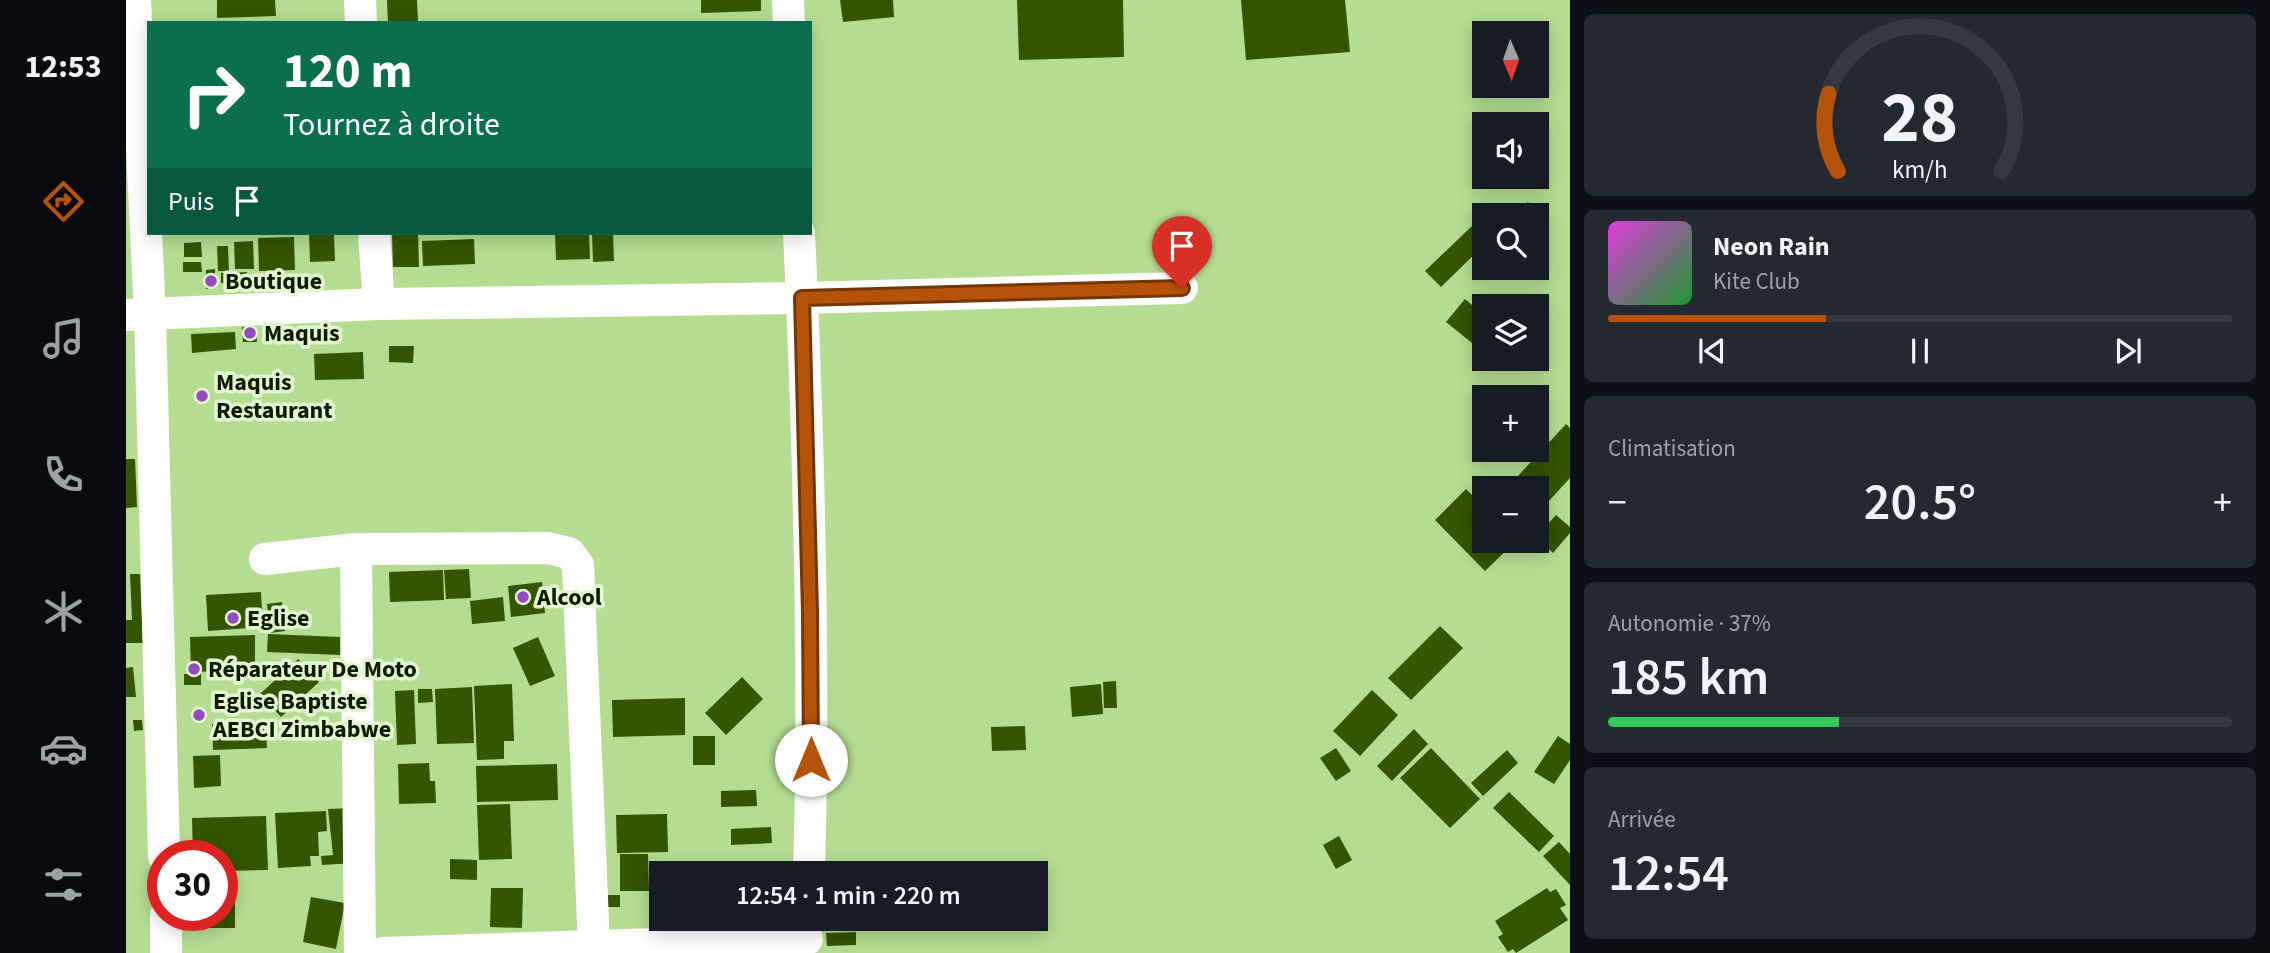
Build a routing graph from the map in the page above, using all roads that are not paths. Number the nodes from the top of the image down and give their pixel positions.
1 (135, 0) edge
2 (360, 0) edge
3 (788, 0) edge
4 (361, 21) edge
5 (789, 21) edge
6 (374, 235) edge
7 (799, 235) edge
8 (1182, 288) dead end
9 (802, 298) junction
10 (379, 304) junction
11 (138, 315) edge
12 (356, 549) junction
13 (265, 559) dead end
14 (163, 840) edge
15 (809, 861) edge
16 (166, 931) edge
17 (807, 937) edge
18 (594, 946) junction
19 (166, 953) edge
20 (360, 953) edge
21 (383, 953) edge

1 - 11 street
2 - 4 street
3 - 5 street
6 - 10 street
7 - 9 street
8 - 9 street
9 - 10 street
9 - 15 street
10 - 11 street
11 - 14 street
12 - 13 street
12 - 18 street
12 - 20 street
16 - 19 street
17 - 18 street
18 - 21 street

